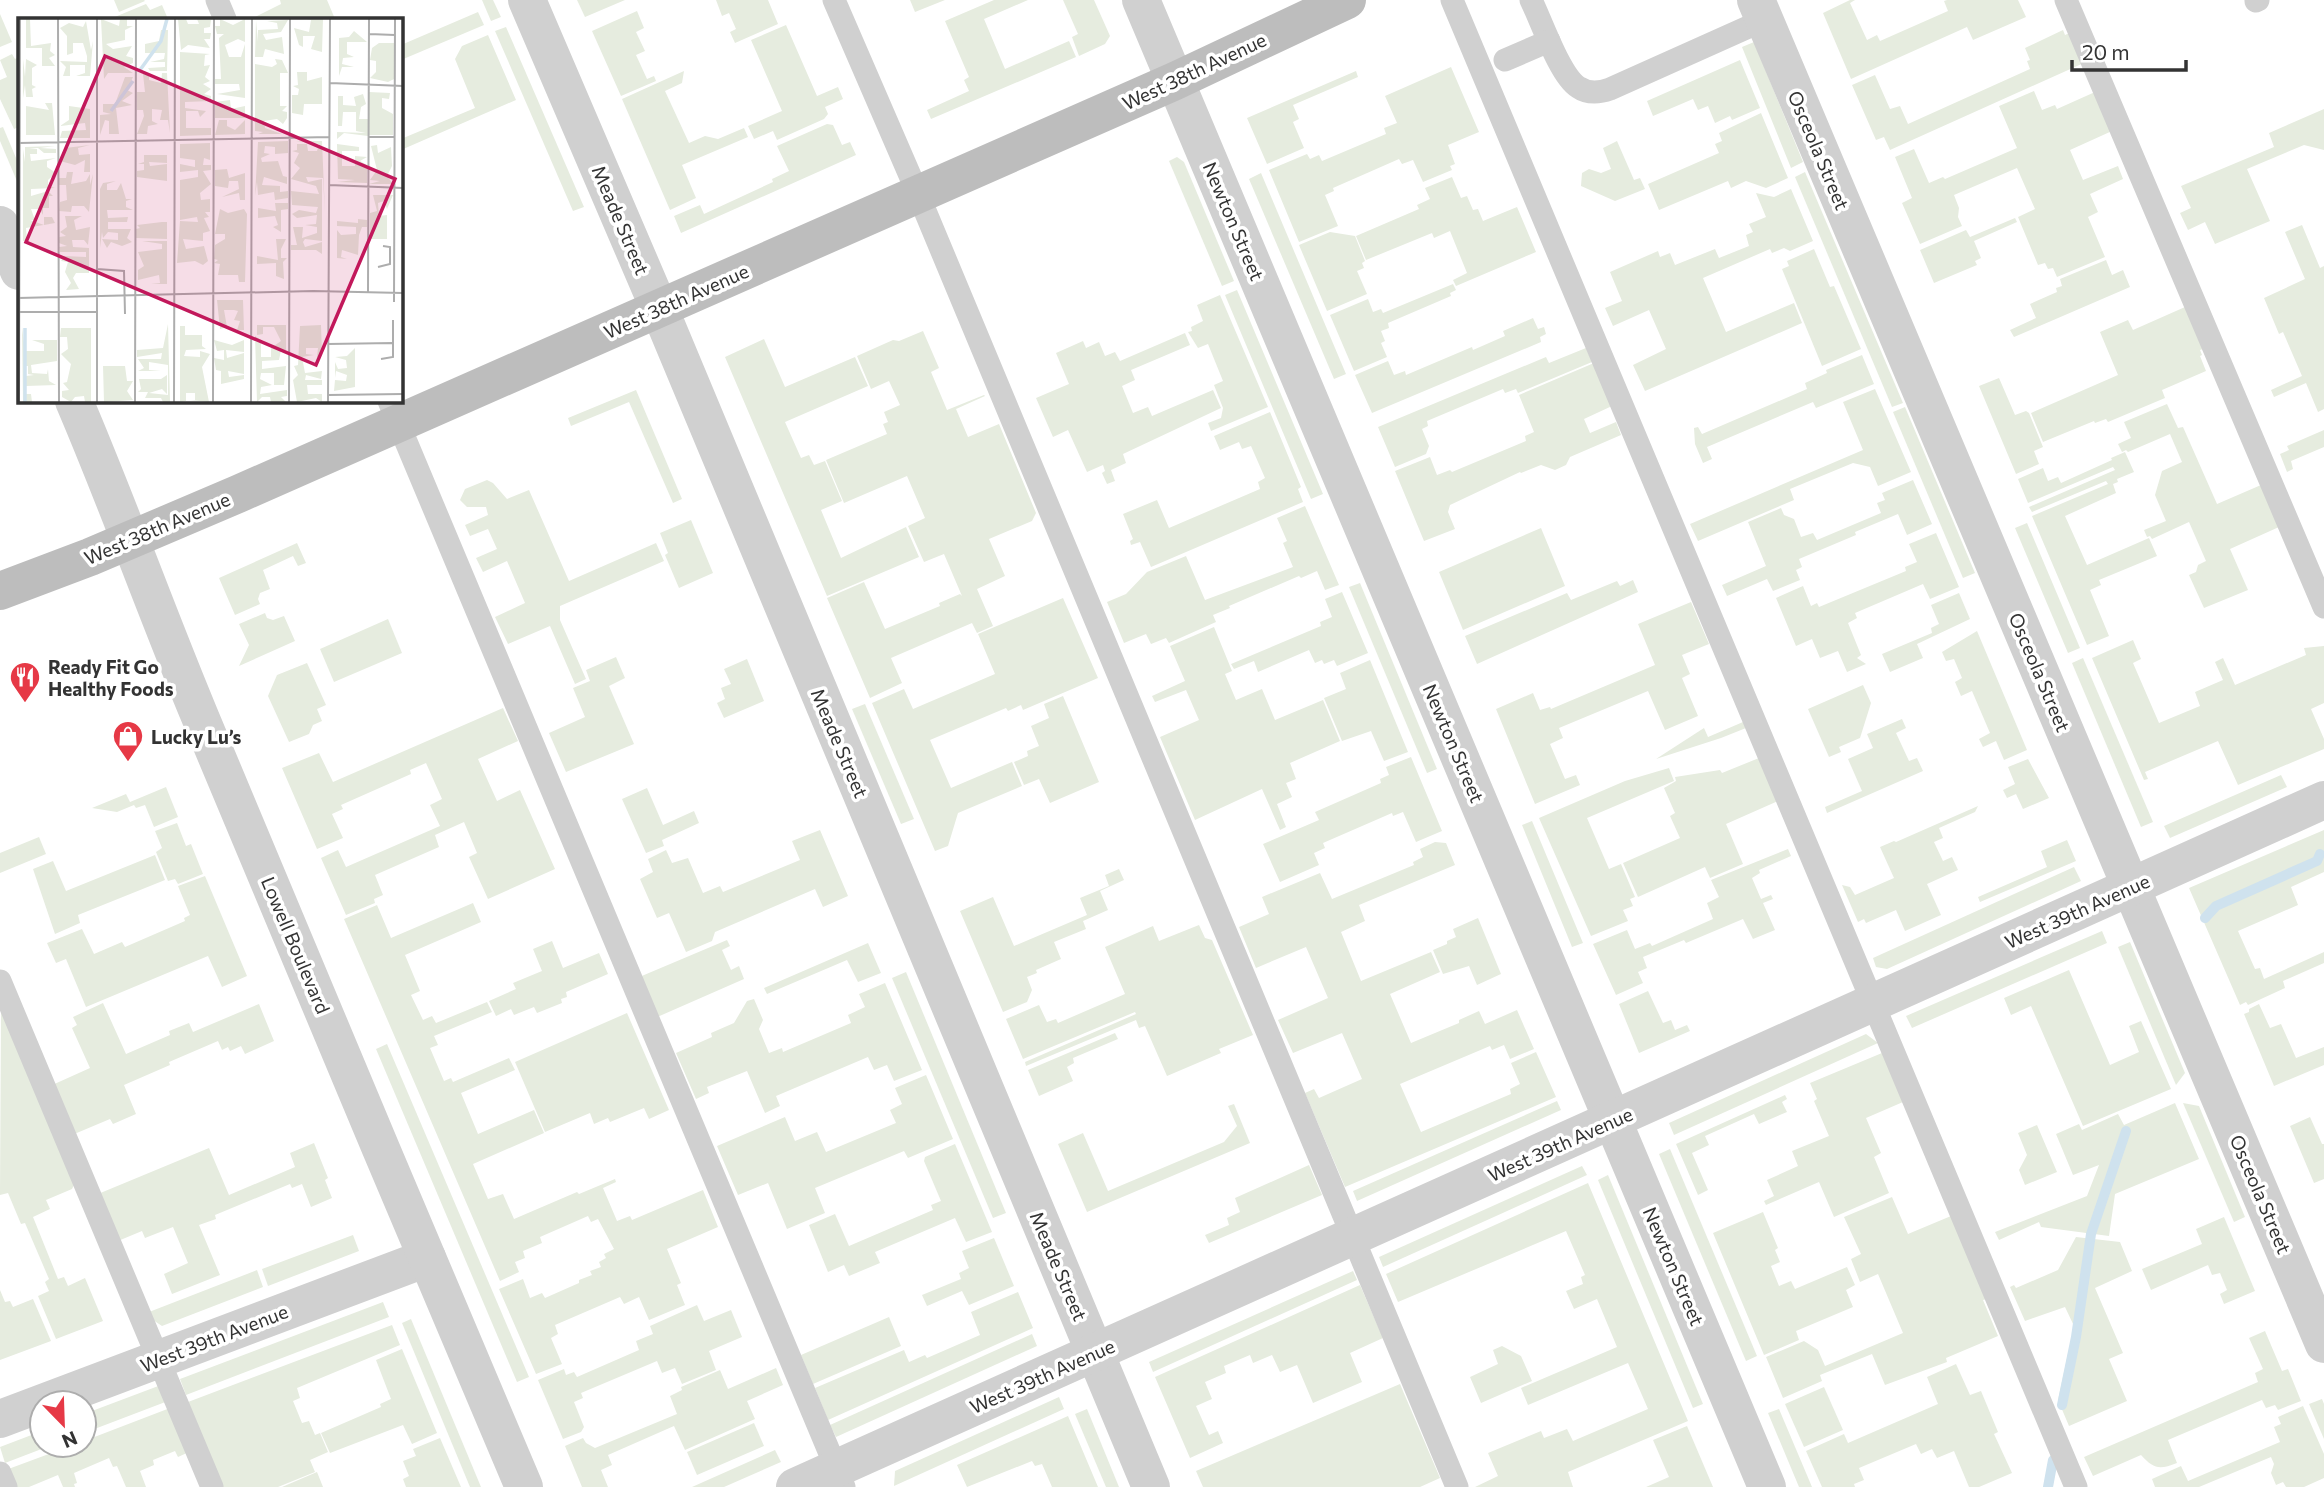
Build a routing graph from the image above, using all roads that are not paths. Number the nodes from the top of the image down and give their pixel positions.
1 (217, 0) edge
2 (527, 0) edge
3 (834, 0) edge
4 (1141, 0) edge
5 (1347, 0) edge
6 (1452, 0) edge
7 (1531, 0) edge
8 (2066, 0) edge
9 (1760, 10) edge
10 (225, 18) edge
11 (1549, 41) junction
12 (1505, 60) dead end
13 (1175, 80) junction
14 (918, 194) junction
15 (0, 225) edge
16 (18, 269) edge
17 (659, 308) junction
18 (74, 402) edge
19 (394, 412) edge
20 (130, 540) junction
21 (0, 591) edge
22 (2324, 607) edge
23 (2324, 800) edge
24 (2131, 887) junction
25 (0, 981) edge
26 (1873, 1003) junction
27 (1612, 1120) junction
28 (1353, 1236) junction
29 (427, 1258) junction
30 (2324, 1343) edge
31 (1095, 1353) junction
32 (159, 1359) junction
33 (0, 1419) edge
34 (0, 1473) edge
35 (840, 1478) edge
36 (6, 1487) edge
37 (212, 1487) edge
38 (524, 1487) edge
39 (795, 1487) edge
40 (1151, 1487) edge
41 (1457, 1487) edge
42 (1767, 1487) edge
43 (2076, 1487) edge

1 - 10 lane
2 - 17 street, Meade Street
3 - 14 lane
4 - 13 street, Newton Street
5 - 13 main road, West 38th Avenue
6 - 26 lane
7 - 11 lane
8 - 22 lane
9 - 11 lane
9 - 24 street, Osceola Street
11 - 12 lane
13 - 14 main road, West 38th Avenue
13 - 27 street, Newton Street
14 - 17 main road, West 38th Avenue
14 - 28 lane
15 - 16 street
17 - 19 main road, West 38th Avenue
17 - 31 street, Meade Street
18 - 20 street, Lowell Boulevard
19 - 20 main road, West 38th Avenue
19 - 35 lane
20 - 21 main road, West 38th Avenue
20 - 29 street, Lowell Boulevard
23 - 24 street, West 39th Avenue
24 - 26 street, West 39th Avenue
24 - 30 street, Osceola Street
25 - 32 lane
26 - 27 street, West 39th Avenue
26 - 43 lane
27 - 28 street, West 39th Avenue
27 - 42 street, Newton Street
28 - 31 street, West 39th Avenue
28 - 41 lane
29 - 32 street, West 39th Avenue
29 - 38 street, Lowell Boulevard
31 - 35 street, West 39th Avenue
31 - 40 street, Meade Street
32 - 33 street, West 39th Avenue
32 - 37 lane
34 - 36 lane
35 - 39 street, West 39th Avenue

